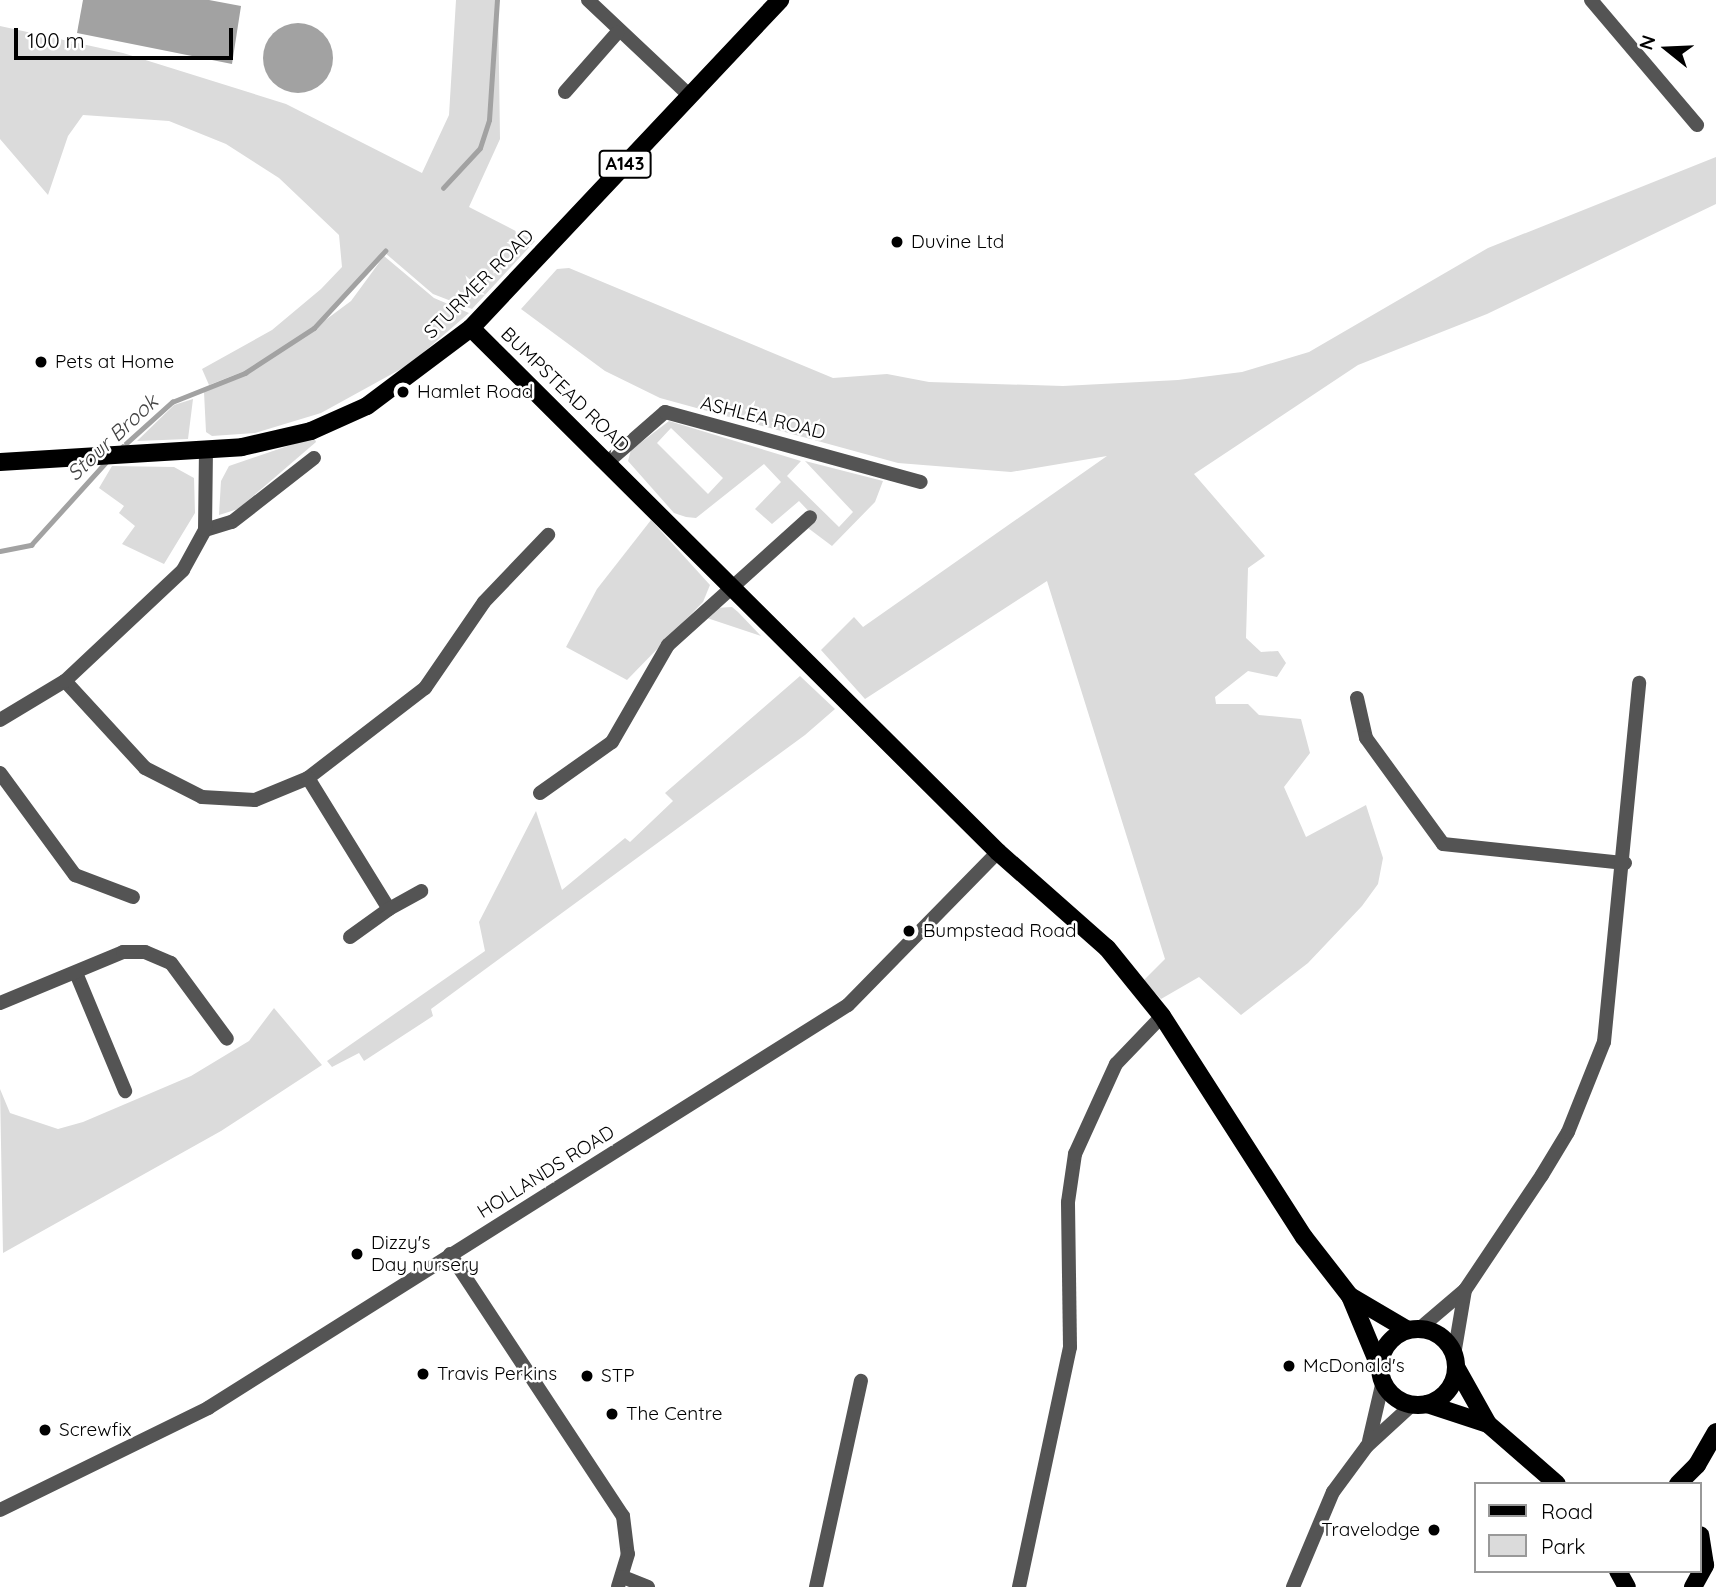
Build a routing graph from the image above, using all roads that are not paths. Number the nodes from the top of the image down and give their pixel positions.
1 (588, 0) edge
2 (780, 0) edge
3 (1591, 0) edge
4 (617, 33) junction
5 (565, 92) dead end
6 (691, 97) junction
7 (1697, 125) dead end
8 (471, 328) junction
9 (206, 450) junction
10 (314, 458) dead end
11 (610, 460) junction
12 (0, 462) edge
13 (922, 482) dead end
14 (810, 517) dead end
15 (205, 530) junction
16 (548, 535) dead end
17 (730, 590) junction
18 (65, 681) junction
19 (1639, 683) dead end
20 (1357, 698) dead end
21 (0, 720) edge
22 (0, 773) edge
23 (308, 778) junction
24 (540, 793) dead end
25 (998, 852) junction
26 (1625, 863) junction
27 (421, 891) dead end
28 (133, 897) dead end
29 (389, 909) junction
30 (350, 937) dead end
31 (76, 973) junction
32 (0, 1003) edge
33 (1162, 1016) junction
34 (227, 1038) dead end
35 (125, 1091) dead end
36 (450, 1254) junction
37 (1465, 1290) junction
38 (1350, 1296) junction
39 (1413, 1329) junction
40 (1455, 1361) junction
41 (1382, 1374) junction
42 (861, 1381) dead end
43 (1420, 1404) junction
44 (1488, 1424) junction
45 (1716, 1432) edge
46 (1367, 1446) junction
47 (1697, 1465) junction
48 (1555, 1482) edge
49 (1680, 1482) edge
50 (1698, 1482) edge
51 (0, 1510) edge
52 (1707, 1547) edge
53 (1702, 1570) edge
54 (621, 1582) edge
55 (648, 1587) edge
56 (816, 1587) edge
57 (1019, 1587) edge
58 (1293, 1587) edge

1 - 4 street
2 - 6 main road, STURMER ROAD / A143
3 - 7 street
4 - 5 street
4 - 6 street
6 - 8 main road, STURMER ROAD / A143
8 - 9 main road, STURMER ROAD / A143
8 - 11 main road, BUMPSTEAD ROAD
9 - 12 main road, STURMER ROAD / A143
9 - 15 street
10 - 15 street
11 - 13 street, ASHLEA ROAD
11 - 17 main road, BUMPSTEAD ROAD
14 - 17 street
15 - 18 street
16 - 23 street
17 - 24 street
17 - 25 main road, BUMPSTEAD ROAD
18 - 21 street
18 - 23 street
19 - 26 street
20 - 26 street
22 - 28 street
23 - 29 street
25 - 33 main road, BUMPSTEAD ROAD
25 - 36 street, HOLLANDS ROAD
26 - 37 street
27 - 29 street
29 - 30 street
31 - 32 street
31 - 34 street
31 - 35 street
33 - 38 main road, BUMPSTEAD ROAD
33 - 57 street
36 - 51 street, HOLLANDS ROAD
36 - 54 street
37 - 39 street
37 - 40 street
38 - 39 main road, BUMPSTEAD ROAD
38 - 41 main road, BUMPSTEAD ROAD
39 - 40 main road
39 - 41 main road
40 - 43 main road
40 - 44 main road
41 - 43 main road
41 - 46 street
42 - 56 street
43 - 44 main road
43 - 46 street
44 - 48 main road
45 - 47 main road
46 - 58 street
47 - 49 main road
47 - 50 main road
52 - 53 main road
54 - 55 street

